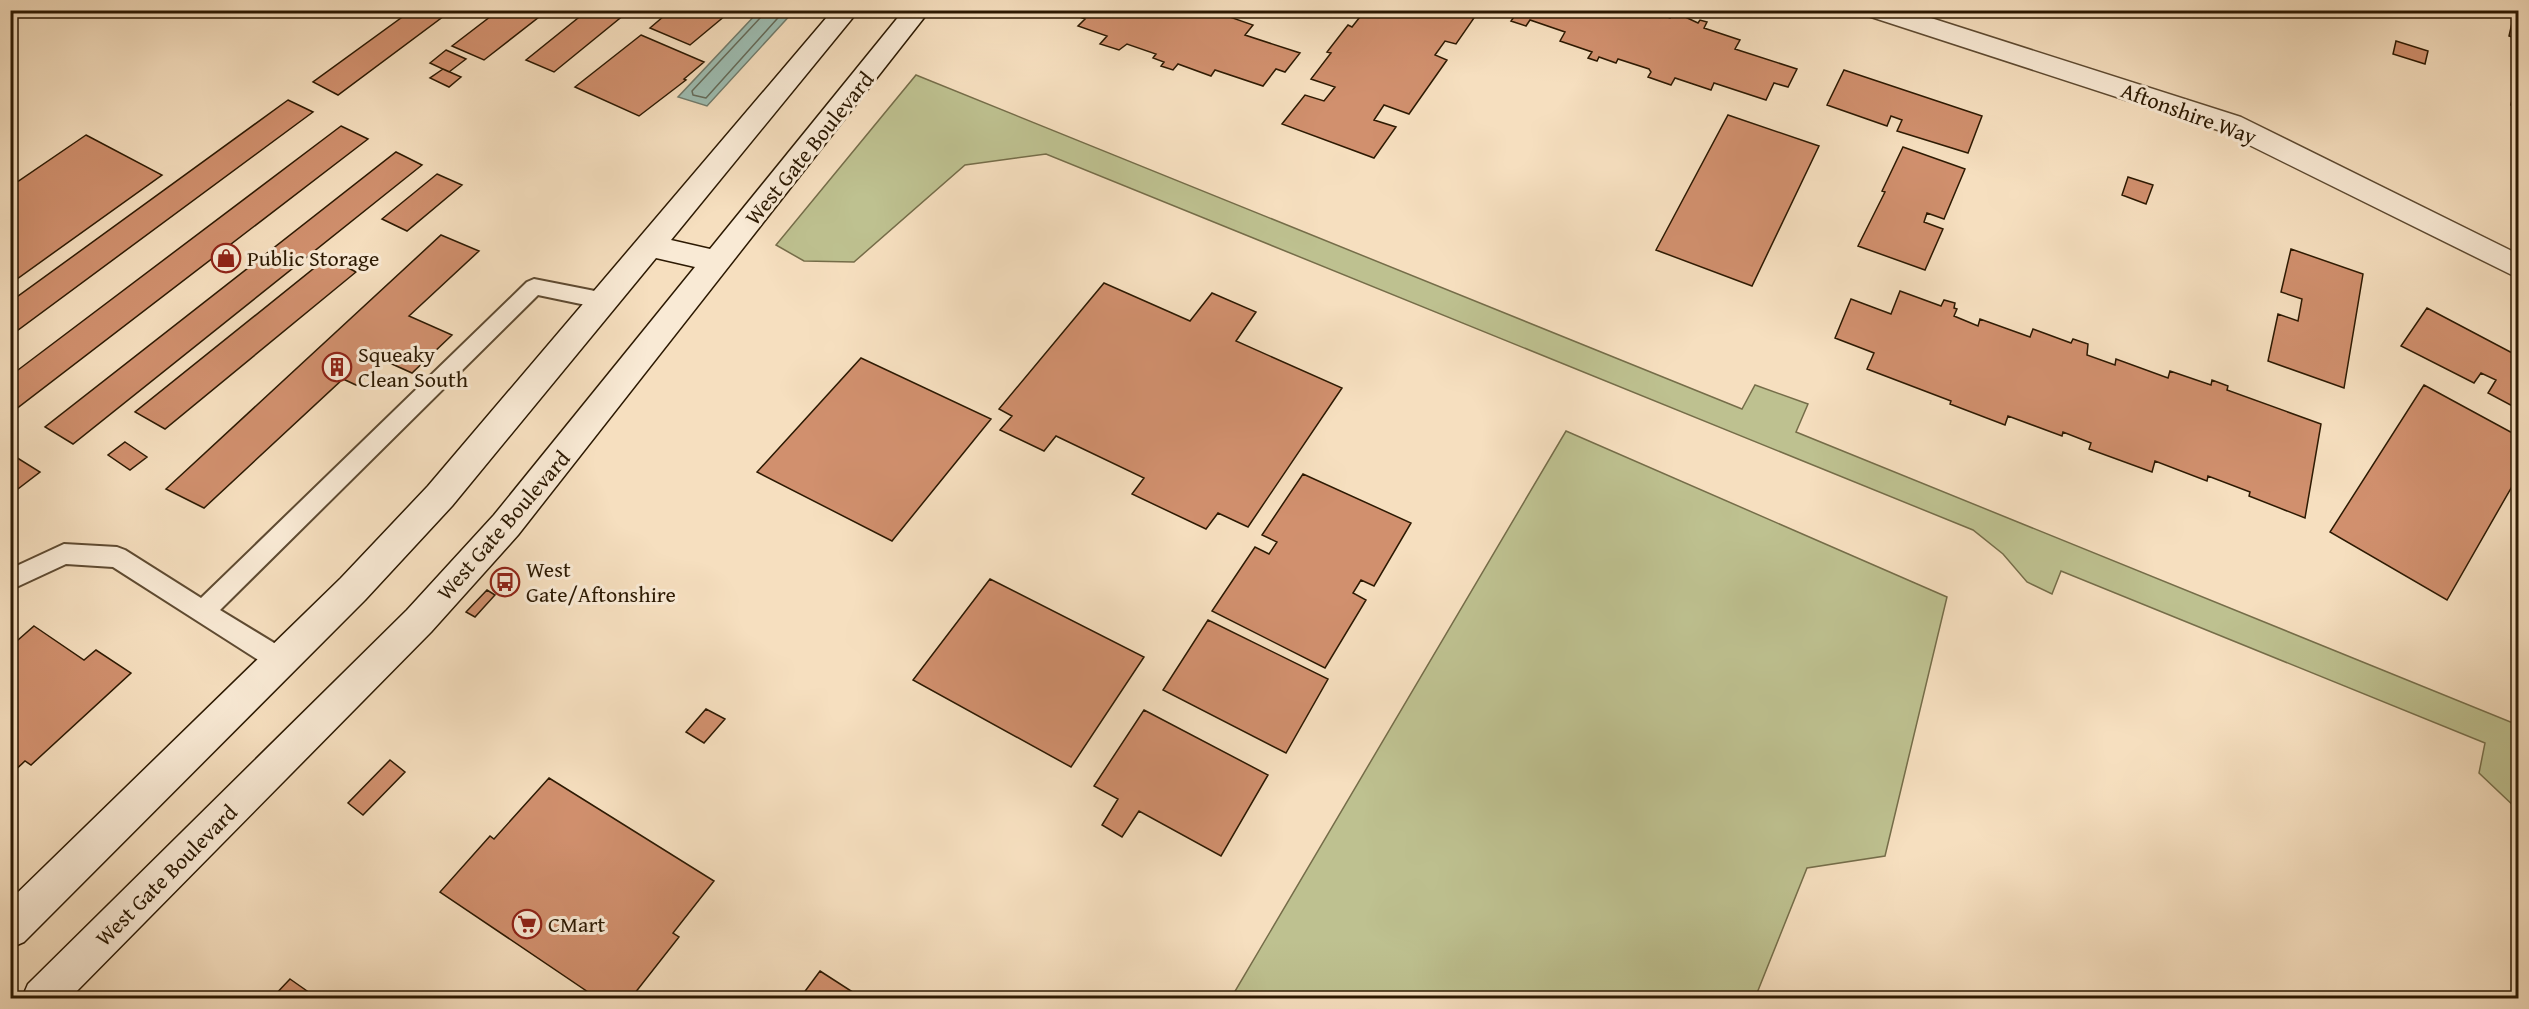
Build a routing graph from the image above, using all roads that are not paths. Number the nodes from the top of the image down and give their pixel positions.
1 (847, 10) edge
2 (918, 10) edge
3 (1877, 10) edge
4 (652, 246) junction
5 (718, 262) junction
6 (2518, 267) edge
7 (604, 301) junction
8 (10, 580) edge
9 (202, 611) junction
10 (280, 660) junction
11 (10, 928) edge
12 (42, 999) edge

1 - 4 main road
2 - 5 main road, West Gate Boulevard
3 - 6 main road, Aftonshire Way
4 - 5 main road
4 - 7 main road
5 - 12 main road, West Gate Boulevard
7 - 9 lane
7 - 10 main road
8 - 9 lane
9 - 10 lane
10 - 11 main road

